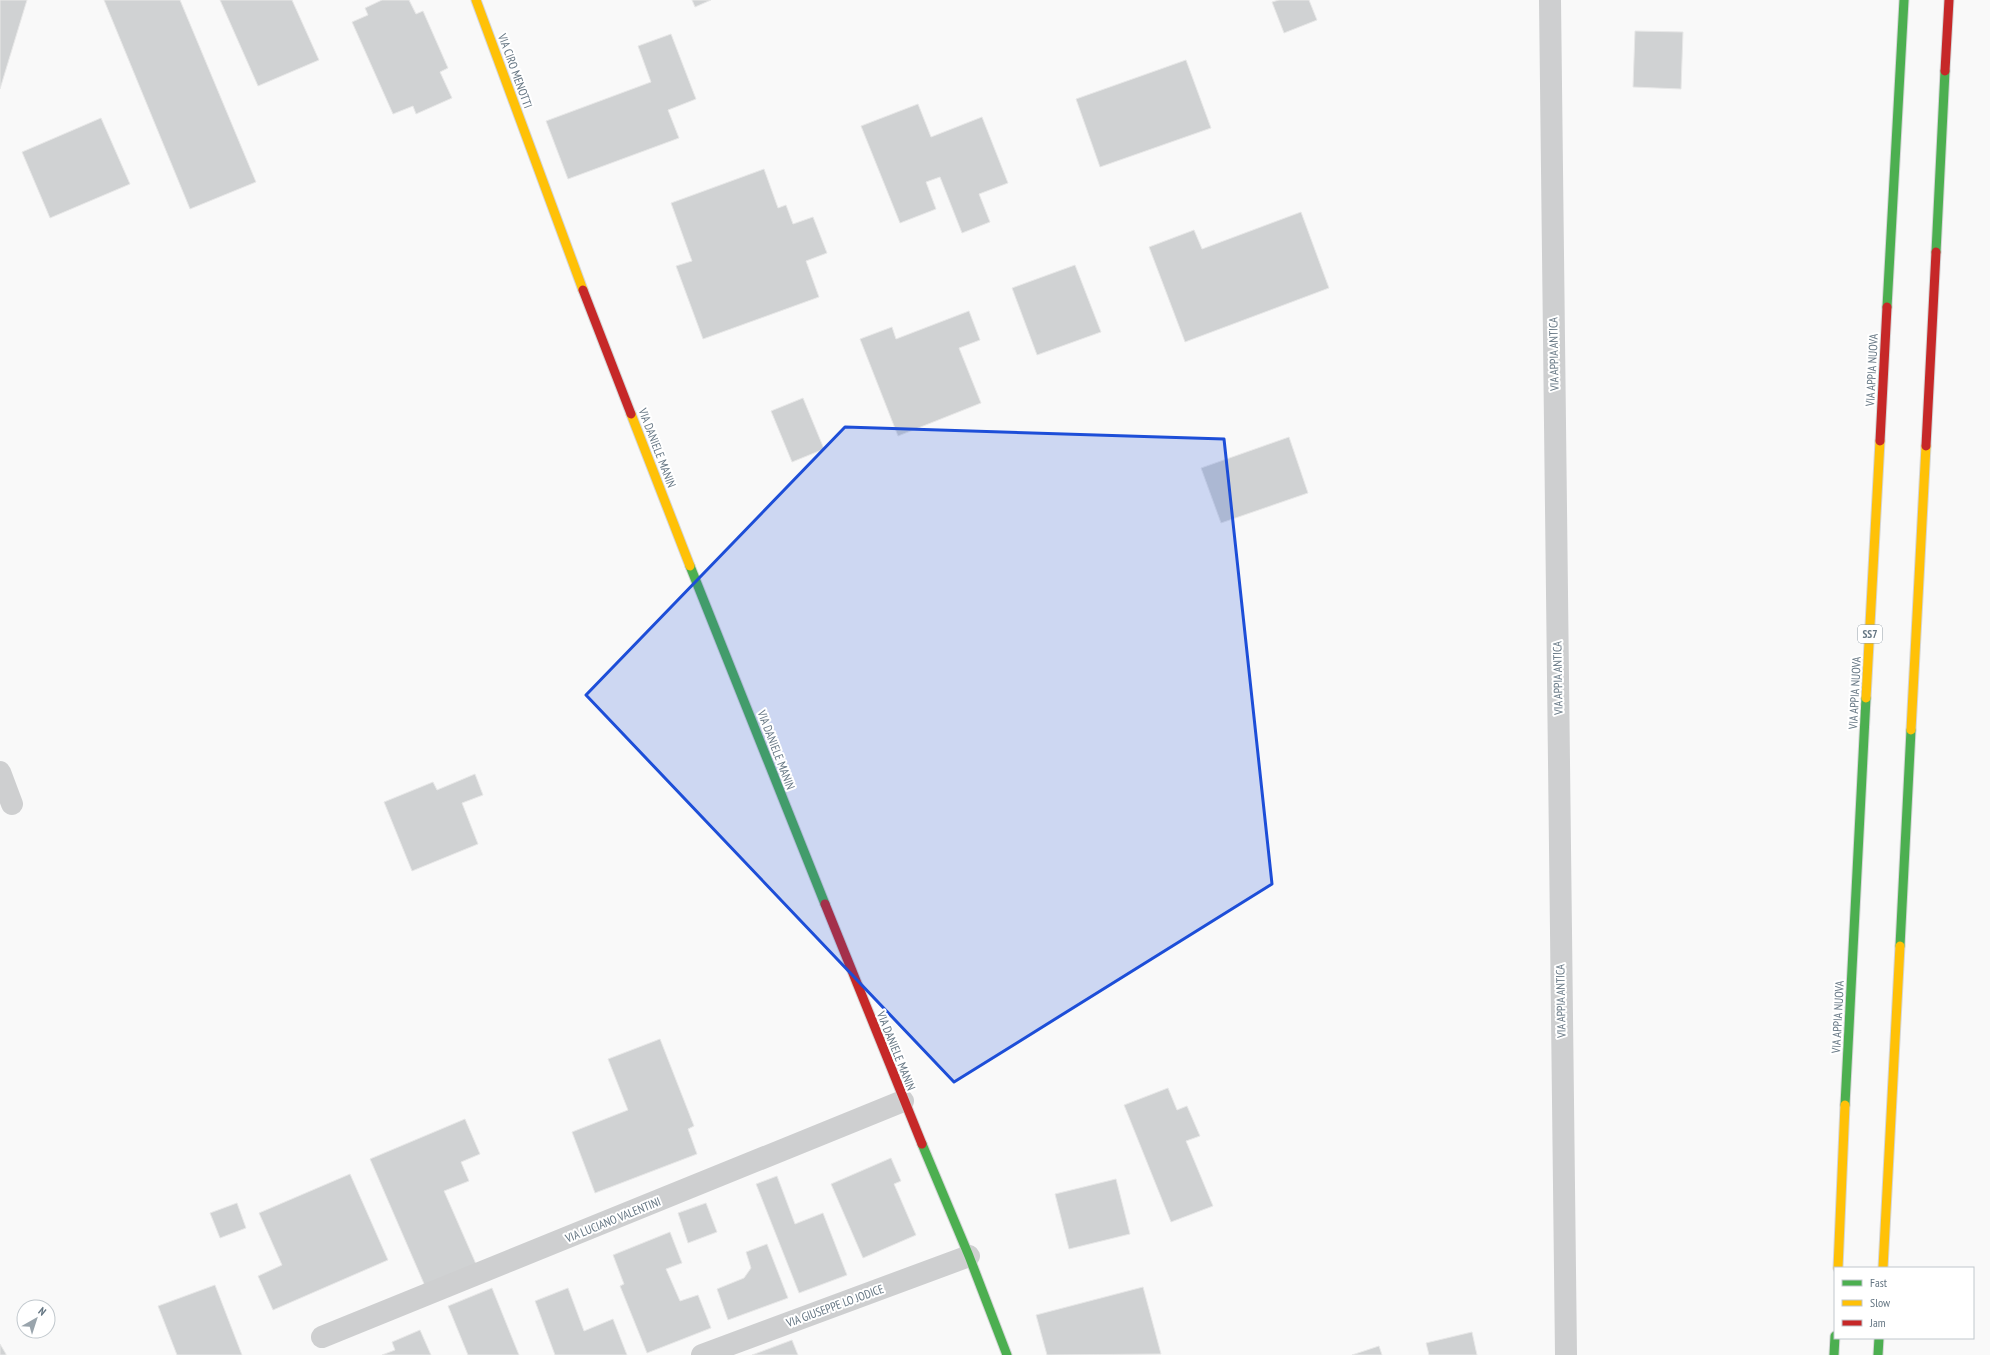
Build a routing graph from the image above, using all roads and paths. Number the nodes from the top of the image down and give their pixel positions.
1 (476, 0) edge
2 (1550, 0) edge
3 (1904, 0) edge
4 (1949, 0) edge
5 (532, 150) joint
6 (0, 772) edge
7 (12, 804) dead end
8 (903, 1101) junction
9 (968, 1256) junction
10 (1838, 1267) edge
11 (1883, 1267) edge
12 (322, 1338) dead end
13 (1835, 1339) edge
14 (1879, 1339) edge
15 (702, 1355) edge
16 (1007, 1355) edge
17 (1566, 1355) edge
18 (1834, 1355) edge
19 (1878, 1355) edge

1 - 5 main road, VIA CIRO MENOTTI
2 - 17 street, VIA APPIA ANTICA
3 - 10 main road, VIA APPIA NUOVA / SS7
4 - 11 main road
5 - 8 main road, VIA DANIELE MANIN
6 - 7 street
8 - 9 main road, VIA DANIELE MANIN
8 - 12 street, VIA LUCIANO VALENTINI
9 - 15 street, VIA GIUSEPPE LO JODICE
9 - 16 main road, VIA DANIELE MANIN
13 - 18 main road
14 - 19 main road

